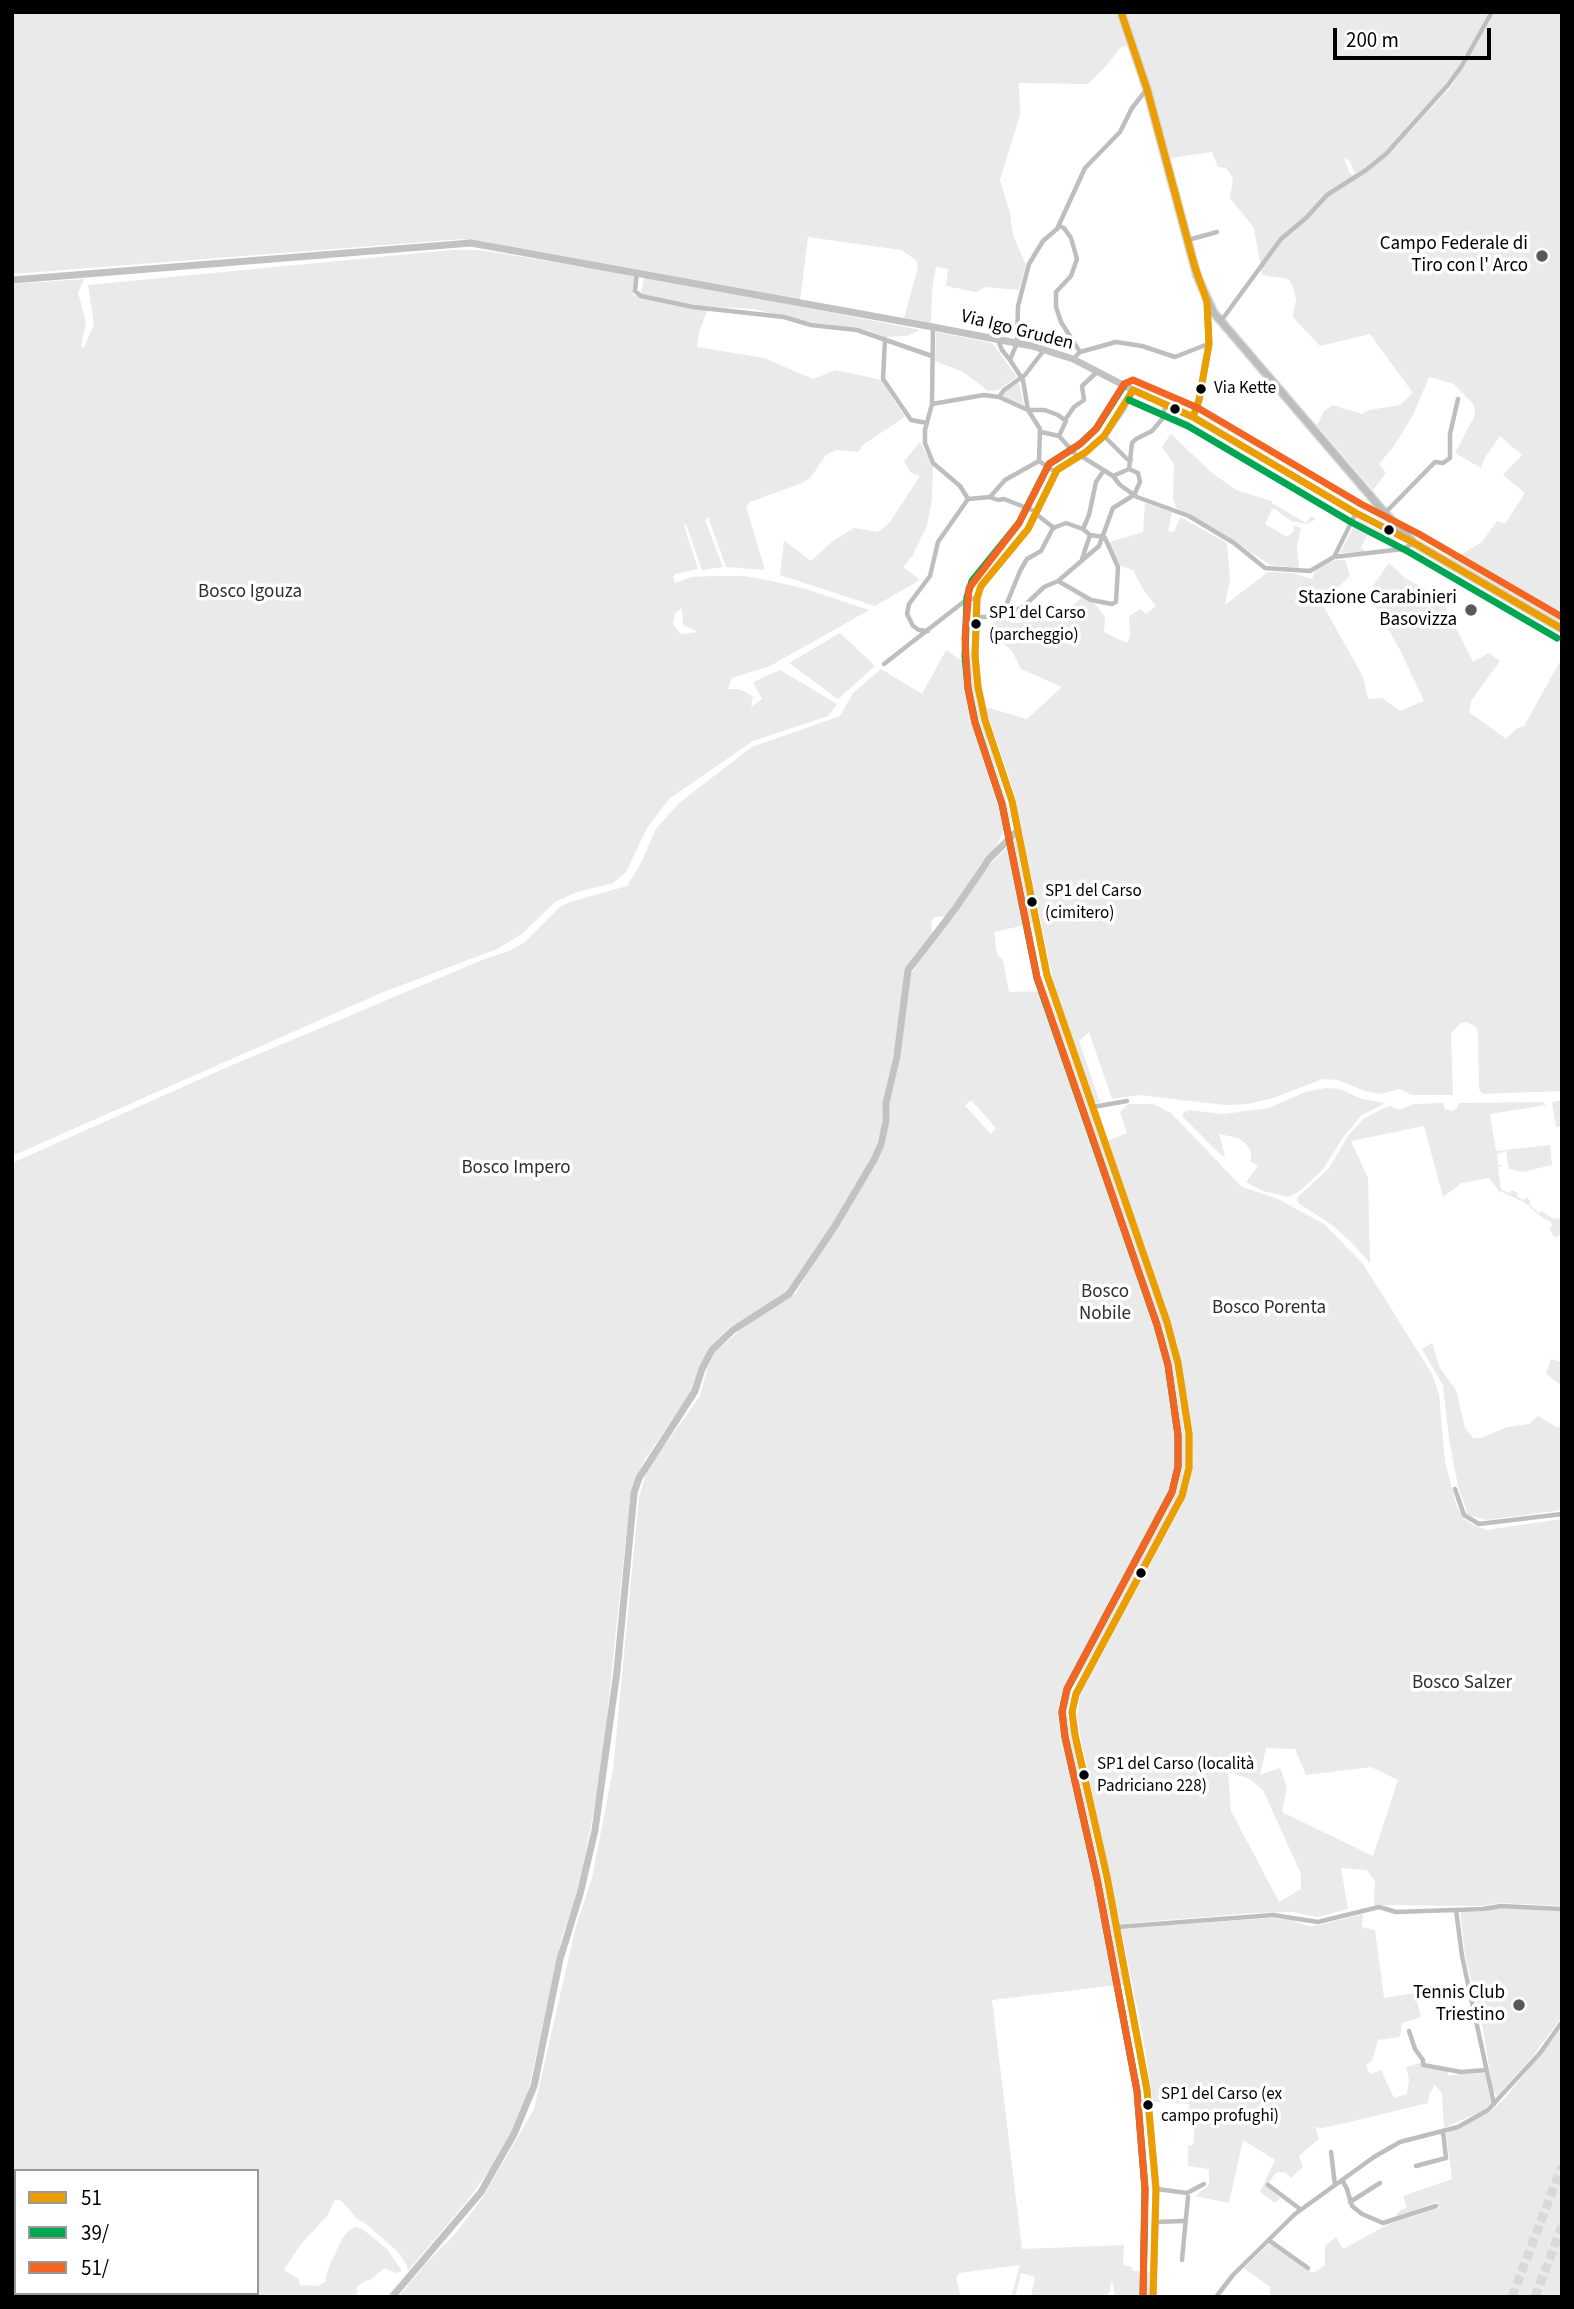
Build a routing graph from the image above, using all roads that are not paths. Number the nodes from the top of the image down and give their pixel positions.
1 (1121, 12) edge
2 (1492, 12) edge
3 (1147, 89) junction
4 (1059, 226) junction
5 (1217, 232) dead end
6 (1188, 240) junction
7 (637, 272) junction
8 (12, 279) edge
9 (1207, 302) junction
10 (1221, 322) junction
11 (933, 327) junction
12 (1210, 330) junction
13 (885, 339) junction
14 (998, 340) junction
15 (1017, 343) junction
16 (1209, 344) junction
17 (1044, 349) junction
18 (1080, 352) junction
19 (932, 356) junction
20 (1073, 359) junction
21 (1010, 360) junction
22 (1098, 371) junction
23 (1022, 377) junction
24 (1133, 390) junction
25 (999, 397) junction
26 (1458, 399) dead end
27 (932, 404) junction
28 (1166, 406) junction
29 (1028, 410) junction
30 (1193, 417) junction
31 (1065, 420) junction
32 (927, 423) junction
33 (1041, 432) junction
34 (1059, 436) junction
35 (1104, 436) junction
36 (1079, 456) junction
37 (1131, 460) junction
38 (1039, 461) junction
39 (1129, 469) junction
40 (1104, 470) junction
41 (1056, 473) junction
42 (1113, 476) junction
43 (1134, 495) junction
44 (990, 497) junction
45 (968, 499) junction
46 (1036, 513) junction
47 (1356, 513) junction
48 (1385, 513) junction
49 (1055, 527) junction
50 (1083, 529) junction
51 (1090, 536) junction
52 (1104, 537) junction
53 (1415, 544) junction
54 (1334, 557) junction
55 (1082, 560) junction
56 (1058, 580) junction
57 (977, 598) junction
58 (1010, 610) junction
59 (976, 617) junction
60 (1562, 629) edge
61 (928, 631) junction
62 (884, 664) dead end
63 (1017, 830) junction
64 (1127, 1101) dead end
65 (1091, 1107) junction
66 (1455, 1489) dead end
67 (1562, 1514) edge
68 (1456, 1909) junction
69 (1562, 1909) edge
70 (1117, 1927) junction
71 (1470, 1990) junction
72 (1433, 1999) dead end
73 (1562, 2022) edge
74 (1409, 2031) dead end
75 (1486, 2070) junction
76 (1494, 2104) junction
77 (1443, 2131) junction
78 (1331, 2152) dead end
79 (1416, 2166) dead end
80 (1342, 2180) junction
81 (1380, 2183) dead end
82 (1205, 2184) dead end
83 (1269, 2185) dead end
84 (1335, 2185) junction
85 (1156, 2189) junction
86 (1188, 2197) dead end
87 (1350, 2202) junction
88 (1436, 2206) dead end
89 (1300, 2209) junction
90 (1184, 2221) junction
91 (1156, 2222) junction
92 (1270, 2241) junction
93 (1182, 2260) dead end
94 (1308, 2268) dead end
95 (393, 2297) edge
96 (1153, 2297) edge
97 (1216, 2297) edge

1 - 3 main road
2 - 10 street
3 - 4 street
3 - 6 main road
4 - 15 street
4 - 18 street
5 - 6 street
6 - 9 main road
7 - 8 main road, Via Igo Gruden
7 - 11 main road, Via Igo Gruden
7 - 13 street
9 - 10 main road
9 - 12 main road
10 - 12 main road
10 - 48 main road
11 - 14 main road, Via Igo Gruden
11 - 19 street
12 - 16 main road
13 - 19 street
13 - 32 street
14 - 15 main road, Via Igo Gruden
14 - 21 street
15 - 17 main road, Via Igo Gruden
15 - 21 street
16 - 18 street
16 - 30 main road
17 - 20 main road, Via Igo Gruden
17 - 23 street
18 - 20 street
19 - 27 street
20 - 22 main road, Via Igo Gruden
21 - 23 street
22 - 24 main road, Via Igo Gruden
22 - 31 street
23 - 25 street
23 - 29 street
24 - 28 main road, Via Igo Gruden
24 - 35 main road
25 - 27 street
25 - 29 street
26 - 48 street
27 - 32 street
28 - 30 main road, Via Igo Gruden
28 - 37 street
29 - 31 street
29 - 33 street
30 - 47 main road, Via Igo Gruden
31 - 34 street
32 - 45 street
33 - 34 street
33 - 38 street
34 - 36 street
35 - 36 main road
35 - 37 street
36 - 40 street
36 - 41 main road
37 - 39 street
38 - 41 street
38 - 44 street
39 - 42 street
39 - 43 street
40 - 42 street
40 - 50 street
41 - 46 main road
42 - 43 street
43 - 52 street
43 - 54 street
44 - 45 street
44 - 46 street
45 - 61 street
46 - 49 street
46 - 57 main road
47 - 53 main road, Via Igo Gruden
47 - 54 street
48 - 53 main road
49 - 50 street
49 - 58 street
50 - 51 street
51 - 52 street
51 - 55 street
52 - 55 street
52 - 56 street
53 - 54 street
53 - 60 main road, Via Igo Gruden
55 - 56 street
56 - 58 street
57 - 59 main road
57 - 61 street
58 - 59 street
59 - 63 main road
61 - 62 street
63 - 65 main road
63 - 95 main road
64 - 65 street
65 - 70 main road
66 - 67 street
68 - 69 street
68 - 70 street
68 - 71 street
70 - 85 main road
71 - 72 street
71 - 75 street
73 - 76 street
74 - 75 street
75 - 76 street
76 - 77 street
77 - 79 street
77 - 80 street
78 - 84 street
80 - 84 street
80 - 87 street
81 - 87 street
82 - 85 street
83 - 89 street
84 - 89 street
85 - 91 main road
86 - 90 street
87 - 88 street
89 - 92 street
90 - 91 street
90 - 93 street
91 - 96 main road
92 - 94 street
92 - 97 street

